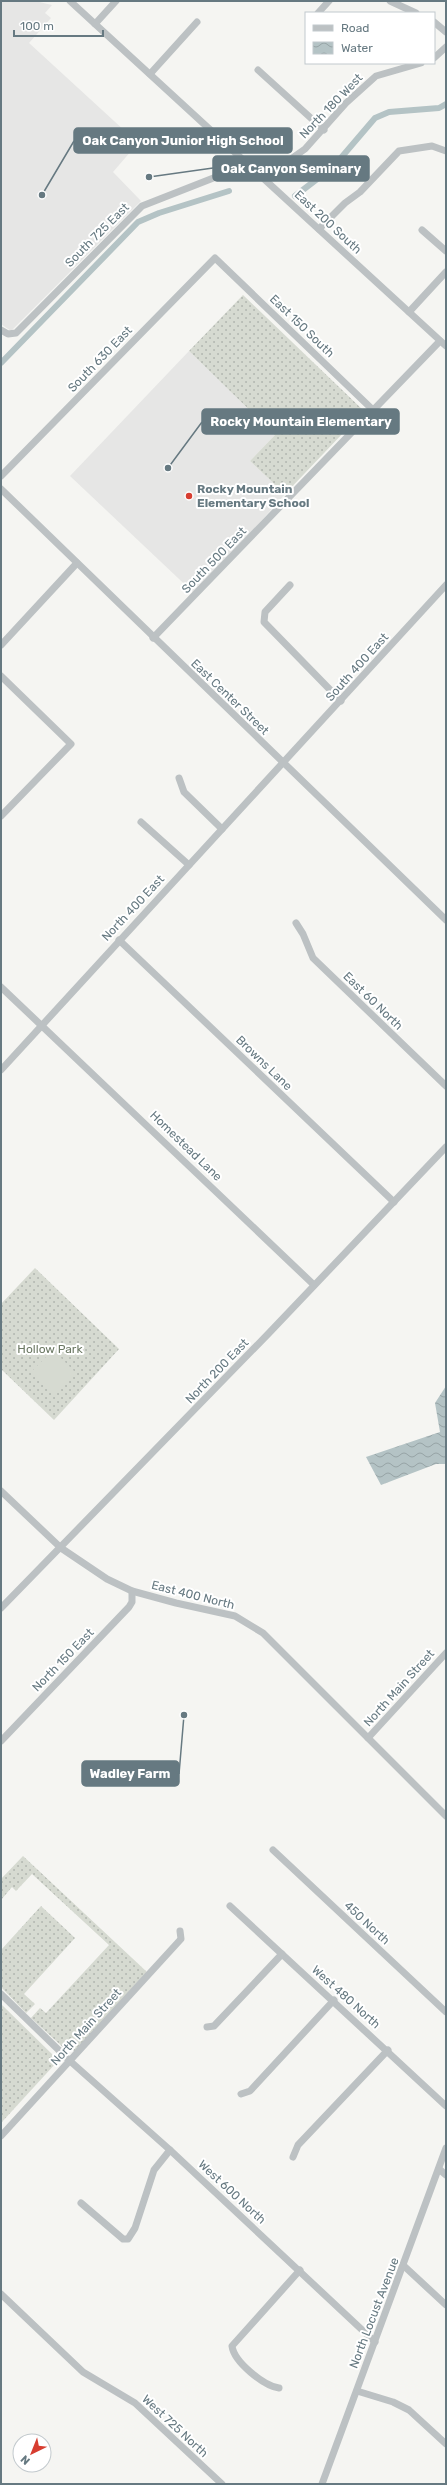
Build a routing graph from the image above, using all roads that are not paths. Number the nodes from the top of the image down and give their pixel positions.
1 (70, 1) edge
2 (116, 1) edge
3 (329, 1) edge
4 (390, 1) edge
5 (319, 12) edge
6 (414, 12) edge
7 (197, 22) dead end
8 (435, 23) edge
9 (95, 24) junction
10 (446, 32) edge
11 (446, 46) edge
12 (435, 57) edge
13 (418, 64) edge
14 (258, 70) dead end
15 (150, 74) junction
16 (324, 130) junction
17 (446, 152) edge
18 (249, 164) junction
19 (264, 178) junction
20 (319, 229) junction
21 (422, 230) dead end
22 (446, 251) edge
23 (215, 258) joint
24 (446, 272) edge
25 (409, 312) junction
26 (1, 330) edge
27 (440, 341) junction
28 (446, 346) edge
29 (373, 410) junction
30 (1, 476) edge
31 (1, 488) edge
32 (77, 563) junction
33 (290, 584) dead end
34 (446, 585) edge
35 (153, 638) junction
36 (1, 645) edge
37 (1, 676) edge
38 (341, 701) junction
39 (284, 763) junction
40 (179, 778) dead end
41 (1, 816) edge
42 (141, 822) dead end
43 (222, 829) junction
44 (189, 865) junction
45 (446, 920) edge
46 (296, 923) dead end
47 (119, 940) junction
48 (1, 987) edge
49 (41, 1026) junction
50 (1, 1070) edge
51 (446, 1086) edge
52 (446, 1147) edge
53 (394, 1202) junction
54 (314, 1285) junction
55 (1, 1491) edge
56 (61, 1548) junction
57 (132, 1591) junction
58 (1, 1608) edge
59 (446, 1653) edge
60 (368, 1738) junction
61 (1, 1741) edge
62 (446, 1816) edge
63 (273, 1850) dead end
64 (230, 1906) dead end
65 (180, 1931) dead end
66 (282, 1954) junction
67 (1, 1994) edge
68 (334, 2000) junction
69 (446, 2012) edge
70 (207, 2027) dead end
71 (388, 2050) junction
72 (70, 2061) junction
73 (241, 2094) dead end
74 (446, 2106) edge
75 (1, 2136) edge
76 (446, 2148) edge
77 (170, 2150) junction
78 (293, 2157) dead end
79 (439, 2169) junction
80 (446, 2175) edge
81 (81, 2203) dead end
82 (404, 2266) junction
83 (300, 2270) junction
84 (1, 2294) edge
85 (446, 2305) edge
86 (375, 2342) junction
87 (279, 2388) dead end
88 (357, 2391) junction
89 (446, 2444) edge
90 (222, 2484) edge
91 (322, 2484) edge

1 - 9 street, East 200 South
2 - 9 street
3 - 5 street
4 - 6 street
7 - 15 street
8 - 10 street
9 - 15 street, East 200 South
11 - 12 street
13 - 16 street, North 180 West
14 - 16 street
15 - 18 street, East 200 South
16 - 19 street, North 180 West
17 - 20 street
18 - 19 street, East 200 South
18 - 26 street, South 725 East
19 - 20 street, East 200 South
20 - 25 street, East 200 South
21 - 22 street
23 - 29 street, East 150 South
23 - 30 street, South 630 East
24 - 25 street
25 - 27 street, East 200 South
27 - 28 street, East 200 South
27 - 29 street, South 500 East
29 - 35 street, South 500 East
31 - 32 street, East Center Street
32 - 35 street, East Center Street
32 - 36 street
33 - 38 street
34 - 38 street, South 400 East
35 - 39 street, East Center Street
37 - 41 street
38 - 39 street, South 400 East
39 - 43 street, North 400 East
39 - 45 street, East Center Street
40 - 43 street
42 - 44 street
43 - 44 street, North 400 East
44 - 47 street, North 400 East
46 - 51 street, East 60 North
47 - 49 street, North 400 East
47 - 53 street, Browns Lane
48 - 49 street, Homestead Lane
49 - 50 street, North 400 East
49 - 54 street, Homestead Lane
52 - 53 street, North 200 East
53 - 54 street, North 200 East
54 - 56 street, North 200 East
55 - 56 street, East 400 North
56 - 57 street, East 400 North
56 - 58 street, North 200 East
57 - 60 street, East 400 North
57 - 61 street, North 150 East
59 - 60 street, North Main Street
60 - 62 street, East 400 North
63 - 69 street, 450 North
64 - 66 street, West 480 North
65 - 72 street, North Main Street
66 - 68 street, West 480 North
66 - 70 street
67 - 72 street, West 600 North
68 - 71 street, West 480 North
68 - 73 street
71 - 74 street, West 480 North
71 - 78 street
72 - 75 street, North Main Street
72 - 77 street, West 600 North
76 - 79 street, North Locust Avenue
77 - 81 street
77 - 83 street, West 600 North
79 - 80 street
79 - 82 street, North Locust Avenue
82 - 85 street
82 - 86 street, North Locust Avenue
83 - 86 street, West 600 North
83 - 87 street
84 - 90 street, West 725 North
86 - 88 street, North Locust Avenue
88 - 89 street
88 - 91 street, North Locust Avenue

